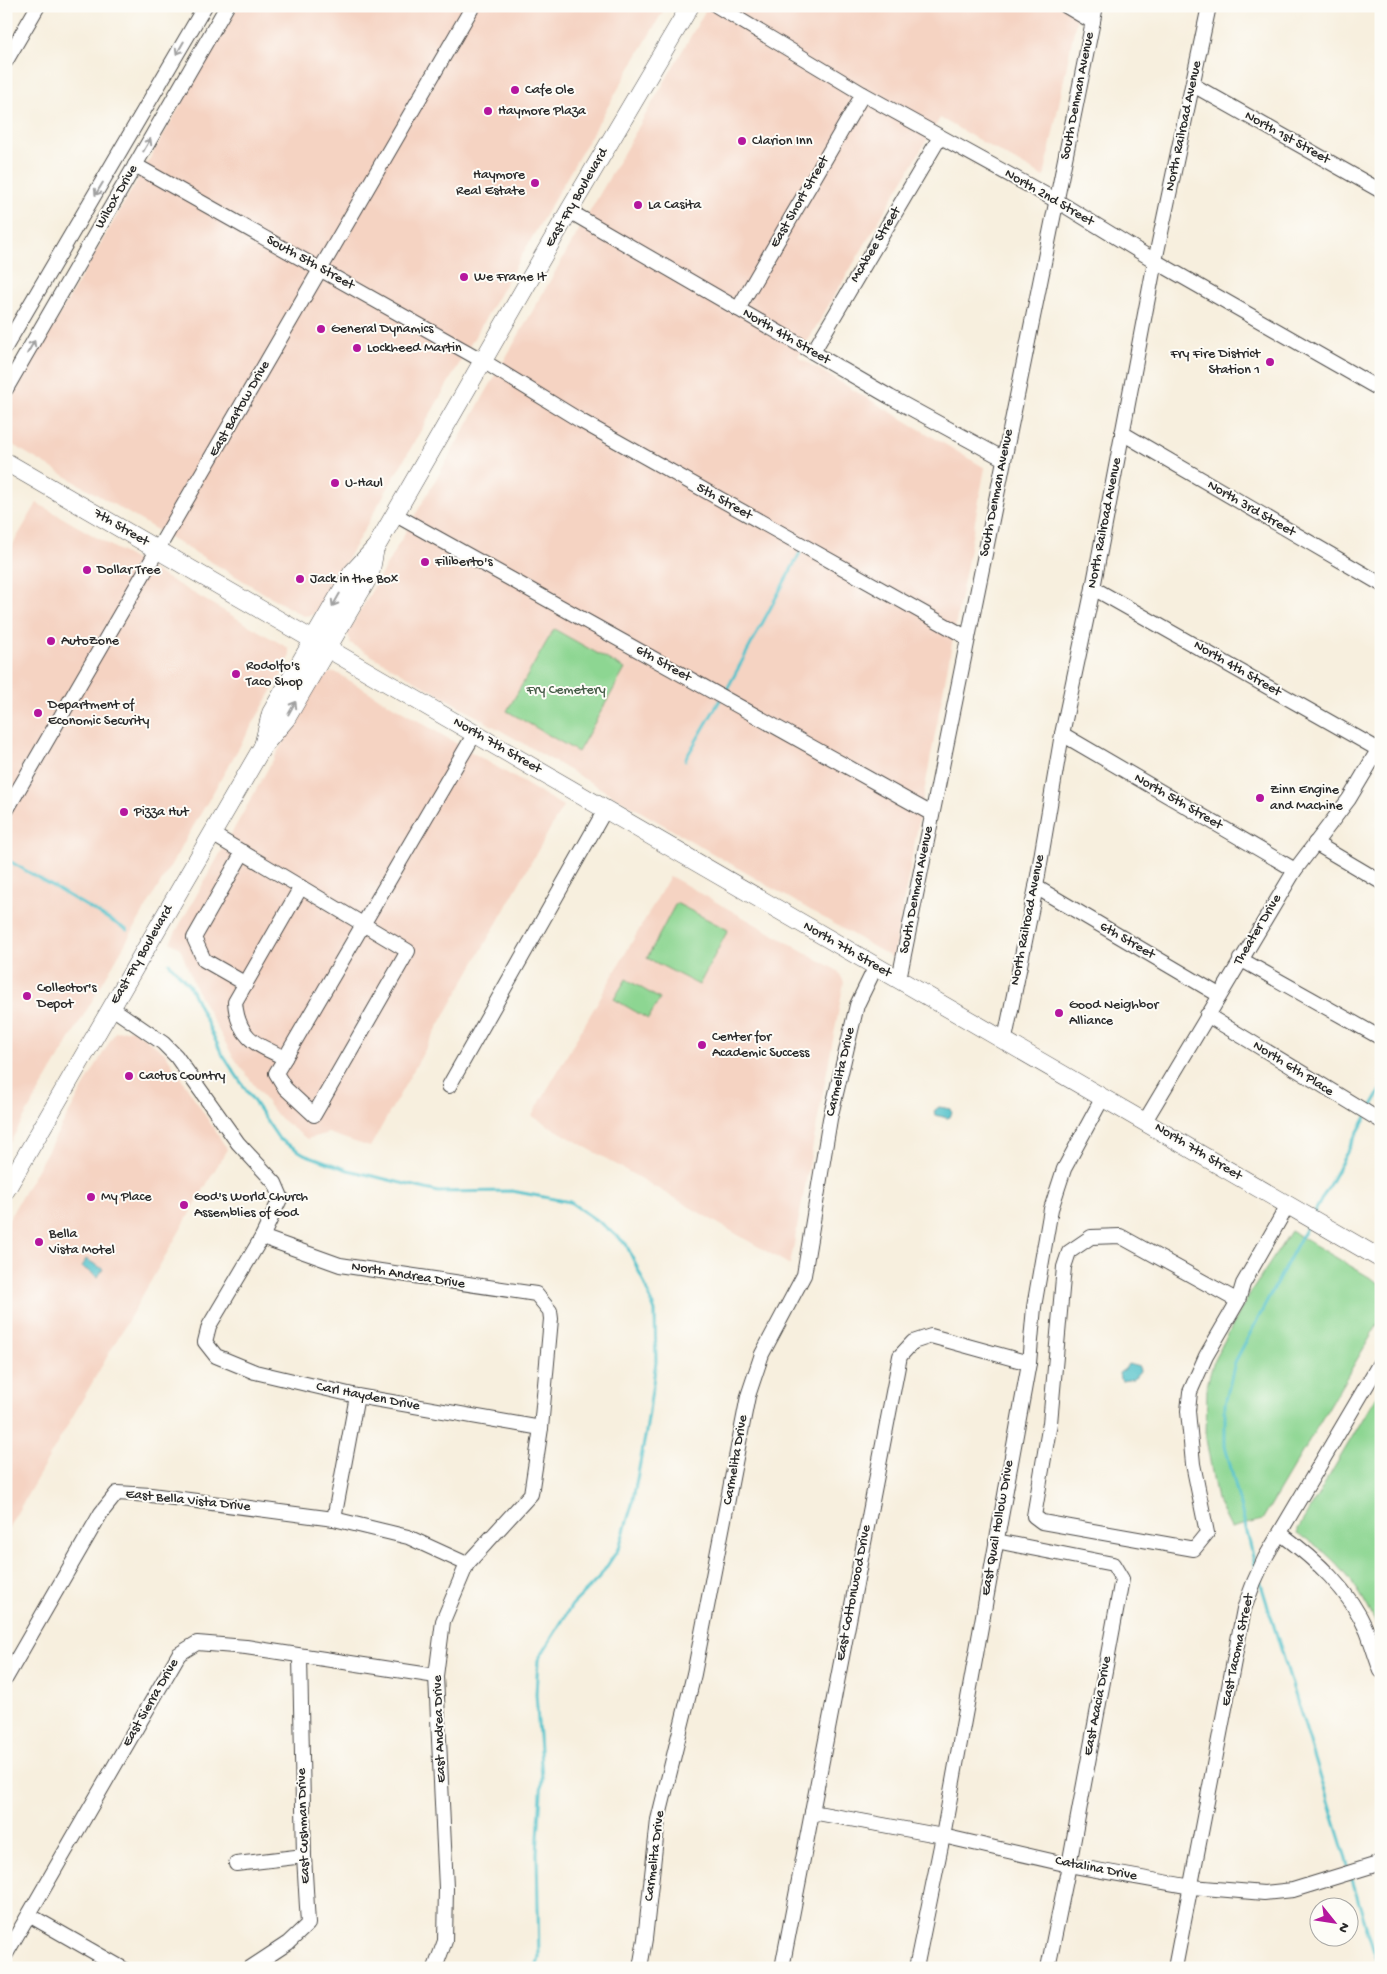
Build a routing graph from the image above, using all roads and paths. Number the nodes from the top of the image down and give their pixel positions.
1 (38, 6) edge
2 (205, 6) edge
3 (227, 6) edge
4 (473, 6) edge
5 (690, 6) edge
6 (717, 6) edge
7 (1066, 6) edge
8 (1096, 6) edge
9 (1209, 6) edge
10 (1093, 22) junction
11 (6, 61) edge
12 (1193, 85) junction
13 (863, 94) junction
14 (940, 137) junction
15 (136, 165) junction
16 (1381, 191) edge
17 (1057, 201) junction
18 (569, 211) junction
19 (1155, 261) junction
20 (321, 269) junction
21 (738, 309) junction
22 (6, 346) edge
23 (813, 352) junction
24 (483, 361) junction
25 (6, 389) edge
26 (1381, 390) edge
27 (1122, 433) junction
28 (1004, 459) junction
29 (6, 462) edge
30 (394, 514) junction
31 (158, 549) junction
32 (1381, 584) edge
33 (1092, 588) junction
34 (968, 638) junction
35 (321, 643) junction
36 (475, 733) junction
37 (1062, 734) junction
38 (1380, 748) edge
39 (605, 810) junction
40 (6, 811) edge
41 (932, 814) junction
42 (212, 834) junction
43 (1315, 843) junction
44 (244, 852) junction
45 (1295, 870) junction
46 (1381, 882) edge
47 (301, 887) junction
48 (1036, 887) junction
49 (363, 924) junction
50 (1240, 959) junction
51 (876, 966) junction
52 (899, 979) junction
53 (246, 984) junction
54 (1219, 995) junction
55 (112, 1008) junction
56 (1207, 1016) junction
57 (1381, 1038) edge
58 (1002, 1040) junction
59 (285, 1058) junction
60 (449, 1086) dead end
61 (1103, 1097) junction
62 (1144, 1121) junction
63 (1381, 1121) edge
64 (6, 1190) edge
65 (1288, 1205) junction
66 (262, 1237) junction
67 (1381, 1259) edge
68 (1039, 1282) junction
69 (1062, 1288) junction
70 (1238, 1301) junction
71 (550, 1310) joint
72 (1381, 1362) edge
73 (1029, 1363) junction
74 (357, 1396) junction
75 (541, 1428) junction
76 (334, 1519) junction
77 (1280, 1534) junction
78 (996, 1541) junction
79 (467, 1564) junction
80 (300, 1656) junction
81 (1381, 1671) edge
82 (436, 1676) junction
83 (6, 1678) edge
84 (812, 1812) junction
85 (943, 1836) junction
86 (304, 1856) junction
87 (1381, 1863) edge
88 (236, 1864) dead end
89 (1069, 1865) junction
90 (1192, 1887) junction
91 (28, 1915) junction
92 (6, 1954) edge
93 (122, 1968) edge
94 (250, 1968) edge
95 (435, 1968) edge
96 (640, 1968) edge
97 (782, 1968) edge
98 (916, 1968) edge
99 (1048, 1968) edge
100 (1175, 1968) edge

1 - 11 street
2 -> 22 street, Wilcox Drive
15 -> 3 street, Wilcox Drive
4 - 20 street, East Bartow Drive
5 - 18 main road, East Fry Boulevard
6 - 13 street, North 2nd Street
7 - 10 street
8 - 10 street, South Denman Avenue
9 - 12 street, North Railroad Avenue
10 - 17 street, South Denman Avenue
12 - 16 street, North 1st Street
12 - 19 street, North Railroad Avenue
13 - 14 street, North 2nd Street
13 - 21 street, East Short Street
14 - 17 street, North 2nd Street
14 - 23 street, McAbee Street
15 - 20 street, South 5th Street
25 -> 15 street, Wilcox Drive
17 - 19 street, North 2nd Street
17 - 28 street, South Denman Avenue
18 - 21 street, North 4th Street
18 - 24 main road, East Fry Boulevard
19 - 26 street, North 2nd Street
19 - 27 street, North Railroad Avenue
20 - 24 street, South 5th Street
20 - 31 street, East Bartow Drive
21 - 23 street, North 4th Street
23 - 28 street, North 4th Street
24 - 30 main road, East Fry Boulevard
24 - 34 street, 5th Street
27 - 32 street, North 3rd Street
27 - 33 street, North Railroad Avenue
28 - 34 street, South Denman Avenue
29 - 31 main road, 7th Street
30 - 35 main road, East Fry Boulevard
30 - 41 street, 6th Street
31 - 35 main road, 7th Street
31 - 40 street, East Bartow Drive
33 - 37 street, North Railroad Avenue
33 - 38 street, North 4th Street
34 - 41 street, South Denman Avenue
35 - 36 main road, North 7th Street
35 - 42 main road, East Fry Boulevard
36 - 39 main road, North 7th Street
36 - 49 street
37 - 45 street, North 5th Street
37 - 48 street, North Railroad Avenue
38 - 43 street, Theater Drive
39 - 51 main road, North 7th Street
39 - 60 street
41 - 52 street, South Denman Avenue
42 - 44 street
42 - 55 main road, East Fry Boulevard
43 - 45 street, Theater Drive
43 - 46 street
44 - 47 street
44 - 53 street
45 - 50 street, Theater Drive
47 - 49 street
47 - 53 street
48 - 54 street, 6th Street
48 - 58 street, North Railroad Avenue
49 - 59 street
49 - 59 street
50 - 54 street, Theater Drive
50 - 57 street
51 - 52 main road, North 7th Street
51 - 96 street, Carmelita Drive
52 - 58 main road, North 7th Street
53 - 59 street
54 - 56 street, Theater Drive
55 - 64 main road, East Fry Boulevard
55 - 66 street
56 - 62 street, Theater Drive
56 - 63 street, North 6th Place
58 - 61 main road, North 7th Street
61 - 62 main road, North 7th Street
61 - 68 street, East Quail Hollow Drive
62 - 65 main road, North 7th Street
65 - 67 main road, North 7th Street
65 - 70 street
66 - 71 street, North Andrea Drive
66 - 74 street, Carl Hayden Drive
68 - 69 street
68 - 73 street, East Quail Hollow Drive
69 - 70 street
69 - 70 street
71 - 75 street, East Andrea Drive
72 - 77 street, East Tacoma Street
73 - 78 street, East Quail Hollow Drive
73 - 84 street, East Cottonwood Drive
74 - 75 street, Carl Hayden Drive
74 - 76 street
75 - 79 street, East Andrea Drive
76 - 79 street, East Bella Vista Drive
76 - 83 street, East Bella Vista Drive
77 - 81 street
77 - 90 street, East Tacoma Street
78 - 85 street, East Quail Hollow Drive
78 - 89 street, East Acacia Drive
79 - 82 street, East Andrea Drive
80 - 82 street, East Sierra Drive
80 - 86 street, East Cushman Drive
80 - 91 street, East Sierra Drive
82 - 95 street, East Andrea Drive
84 - 85 street, Catalina Drive
84 - 97 street, East Cottonwood Drive
85 - 89 street, Catalina Drive
85 - 98 street, East Quail Hollow Drive
86 - 88 street
86 - 94 street, East Cushman Drive
87 - 90 street, Catalina Drive
89 - 90 street, Catalina Drive
89 - 99 street, East Acacia Drive
90 - 100 street, East Tacoma Street
91 - 92 street, East Sierra Drive
91 - 93 street

